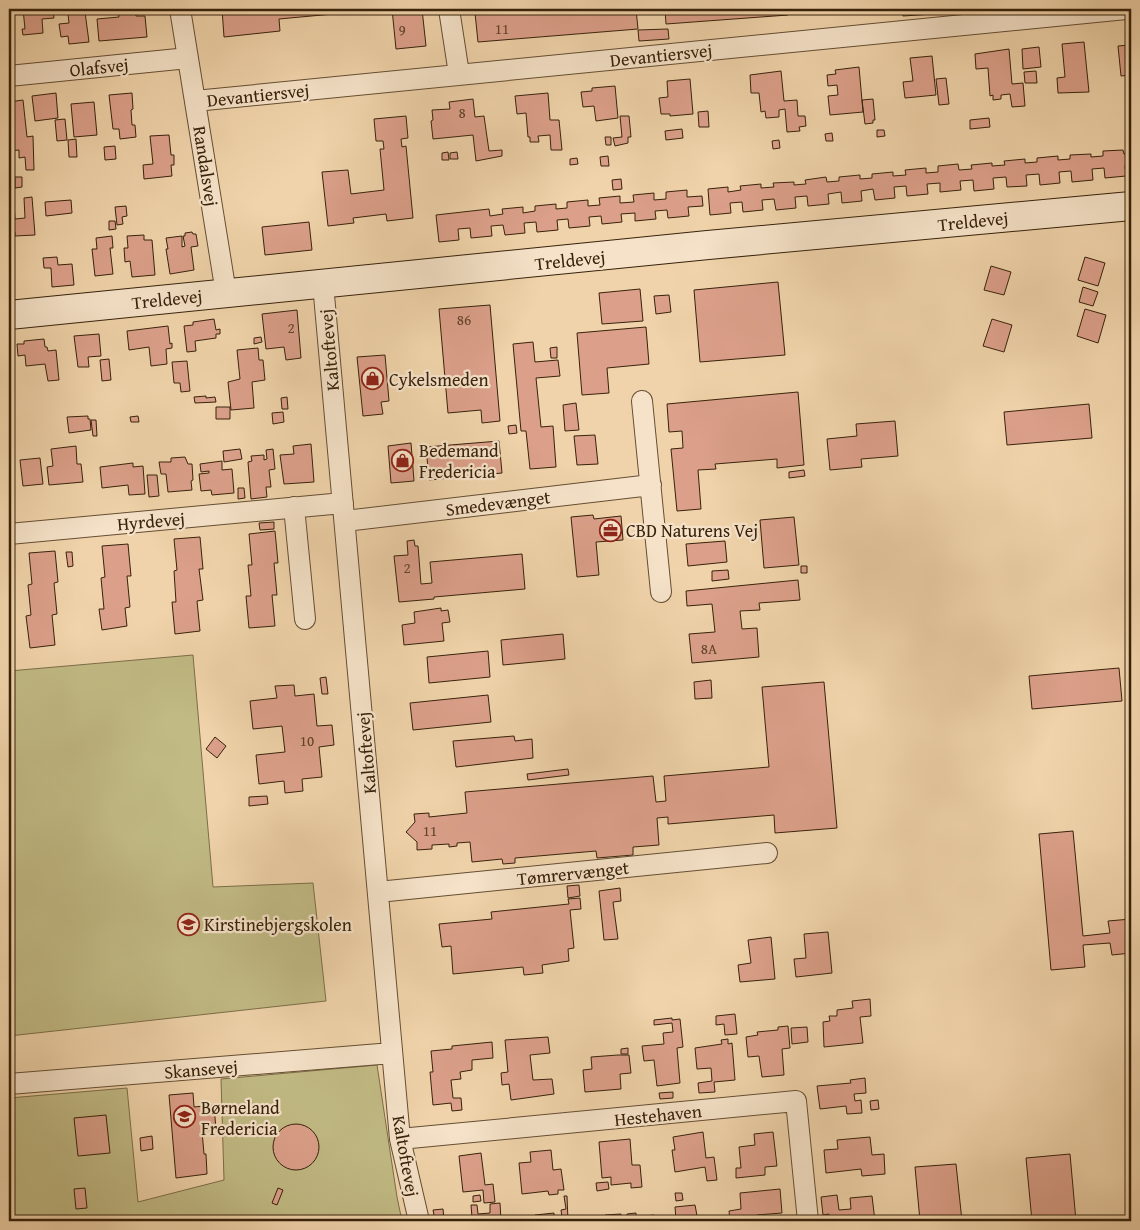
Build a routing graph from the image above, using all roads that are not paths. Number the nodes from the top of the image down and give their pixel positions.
1 (180, 9) edge
2 (449, 9) edge
3 (1126, 9) edge
4 (188, 58) junction
5 (459, 74) junction
6 (9, 76) edge
7 (195, 101) junction
8 (1131, 206) edge
9 (323, 284) junction
10 (226, 293) junction
11 (9, 315) edge
12 (642, 401) dead end
13 (650, 485) junction
14 (294, 507) junction
15 (344, 512) junction
16 (9, 534) edge
17 (661, 592) dead end
18 (305, 619) dead end
19 (767, 854) dead end
20 (378, 892) junction
21 (392, 1053) junction
22 (9, 1084) edge
23 (400, 1139) junction
24 (419, 1221) edge
25 (808, 1221) edge

1 - 4 street, Randalsvej
2 - 5 street
3 - 5 street, Devantiersvej
4 - 6 street, Olafsvej
4 - 7 street, Randalsvej
5 - 7 street, Devantiersvej
7 - 10 street, Randalsvej
8 - 9 street, Treldevej
9 - 10 street, Treldevej
9 - 15 street, Kaltoftevej
10 - 11 street, Treldevej
12 - 13 street
13 - 15 street, Smedevænget
13 - 17 street
14 - 15 street, Hyrdevej
14 - 16 street, Hyrdevej
14 - 18 street
15 - 20 street, Kaltoftevej
19 - 20 street, Tømrervænget
20 - 21 street, Kaltoftevej
21 - 22 street, Skansevej
21 - 23 street, Kaltoftevej
23 - 24 street, Kaltoftevej
23 - 25 street, Hestehaven

